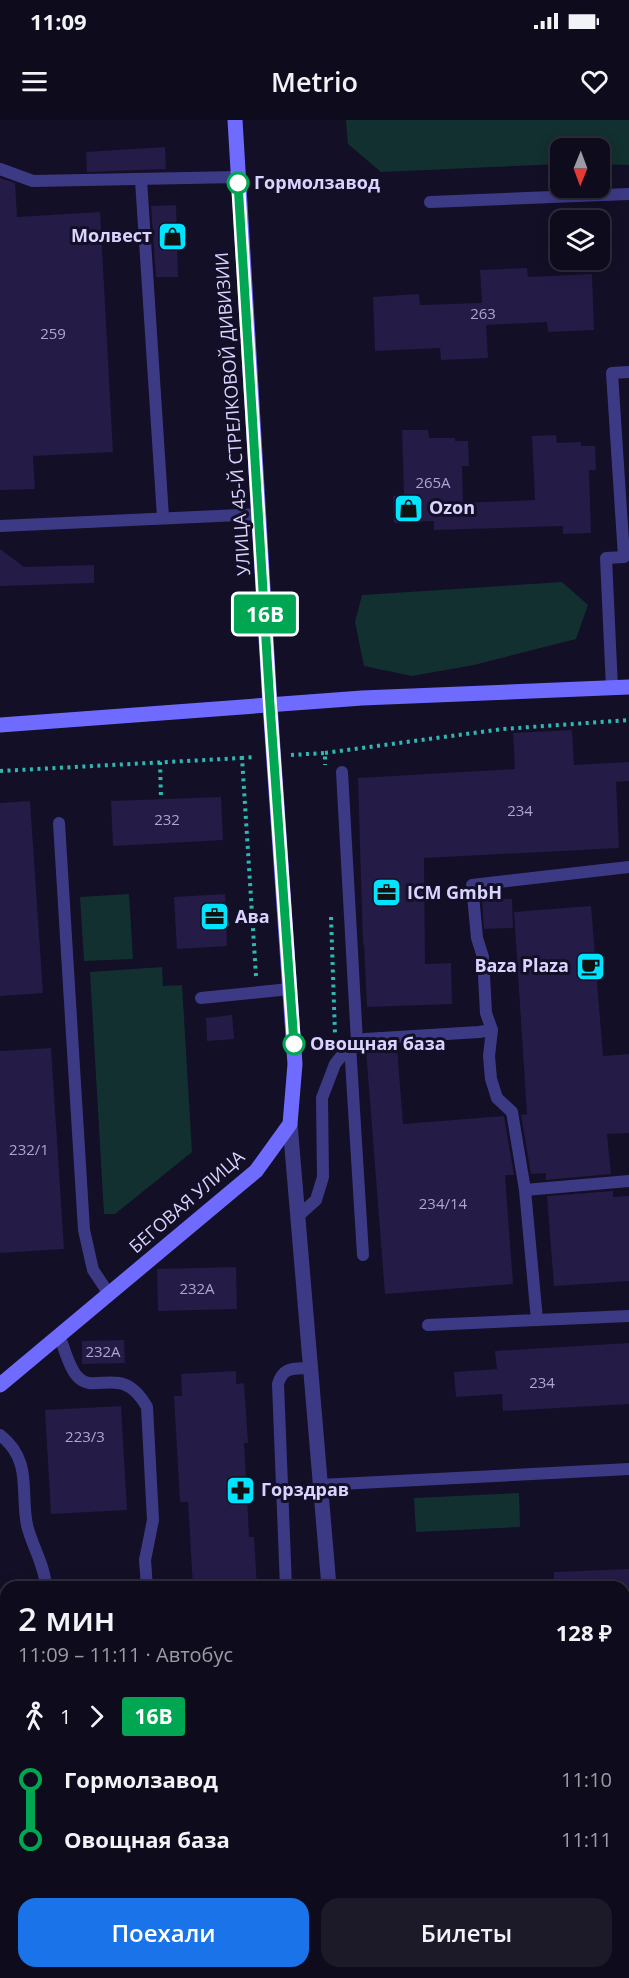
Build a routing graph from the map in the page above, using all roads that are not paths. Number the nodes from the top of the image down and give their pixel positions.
1 (235, 120) edge
2 (0, 169) edge
3 (238, 177) junction
4 (141, 180) junction
5 (629, 194) edge
6 (430, 202) dead end
7 (629, 372) edge
8 (259, 514) junction
9 (163, 518) junction
10 (0, 526) edge
11 (629, 687) edge
12 (612, 688) junction
13 (270, 705) junction
14 (0, 725) edge
15 (342, 772) dead end
16 (59, 823) dead end
17 (629, 867) edge
18 (290, 989) junction
19 (201, 998) dead end
20 (492, 1030) junction
21 (354, 1043) junction
22 (290, 1124) junction
23 (629, 1181) edge
24 (525, 1190) junction
25 (298, 1215) junction
26 (363, 1255) dead end
27 (109, 1294) junction
28 (629, 1316) edge
29 (537, 1320) junction
30 (428, 1325) dead end
31 (59, 1335) junction
32 (310, 1368) junction
33 (0, 1385) edge
34 (0, 1435) edge
35 (629, 1469) edge
36 (320, 1485) junction
37 (44, 1581) edge
38 (147, 1581) edge
39 (286, 1581) edge
40 (328, 1581) edge

1 - 3 street, УЛИЦА 45-Й СТРЕЛКОВОЙ ДИВИЗИИ
2 - 4 lane
3 - 4 lane
3 - 8 street, УЛИЦА 45-Й СТРЕЛКОВОЙ ДИВИЗИИ
4 - 9 lane
5 - 6 lane
7 - 12 lane
8 - 9 lane
8 - 13 street, УЛИЦА 45-Й СТРЕЛКОВОЙ ДИВИЗИИ
9 - 10 lane
11 - 12 street
12 - 13 street
13 - 14 street
13 - 18 street
15 - 21 lane
16 - 27 lane
17 - 20 lane
18 - 19 lane
18 - 22 street
20 - 21 lane
20 - 24 lane
21 - 25 lane
21 - 26 lane
22 - 25 street
22 - 27 street, БЕГОВАЯ УЛИЦА
23 - 24 lane
24 - 29 lane
25 - 32 street
27 - 31 street, БЕГОВАЯ УЛИЦА
28 - 29 lane
29 - 30 lane
31 - 33 street, БЕГОВАЯ УЛИЦА
31 - 38 lane
32 - 36 street
32 - 39 lane
34 - 37 lane
35 - 36 lane
36 - 40 street

